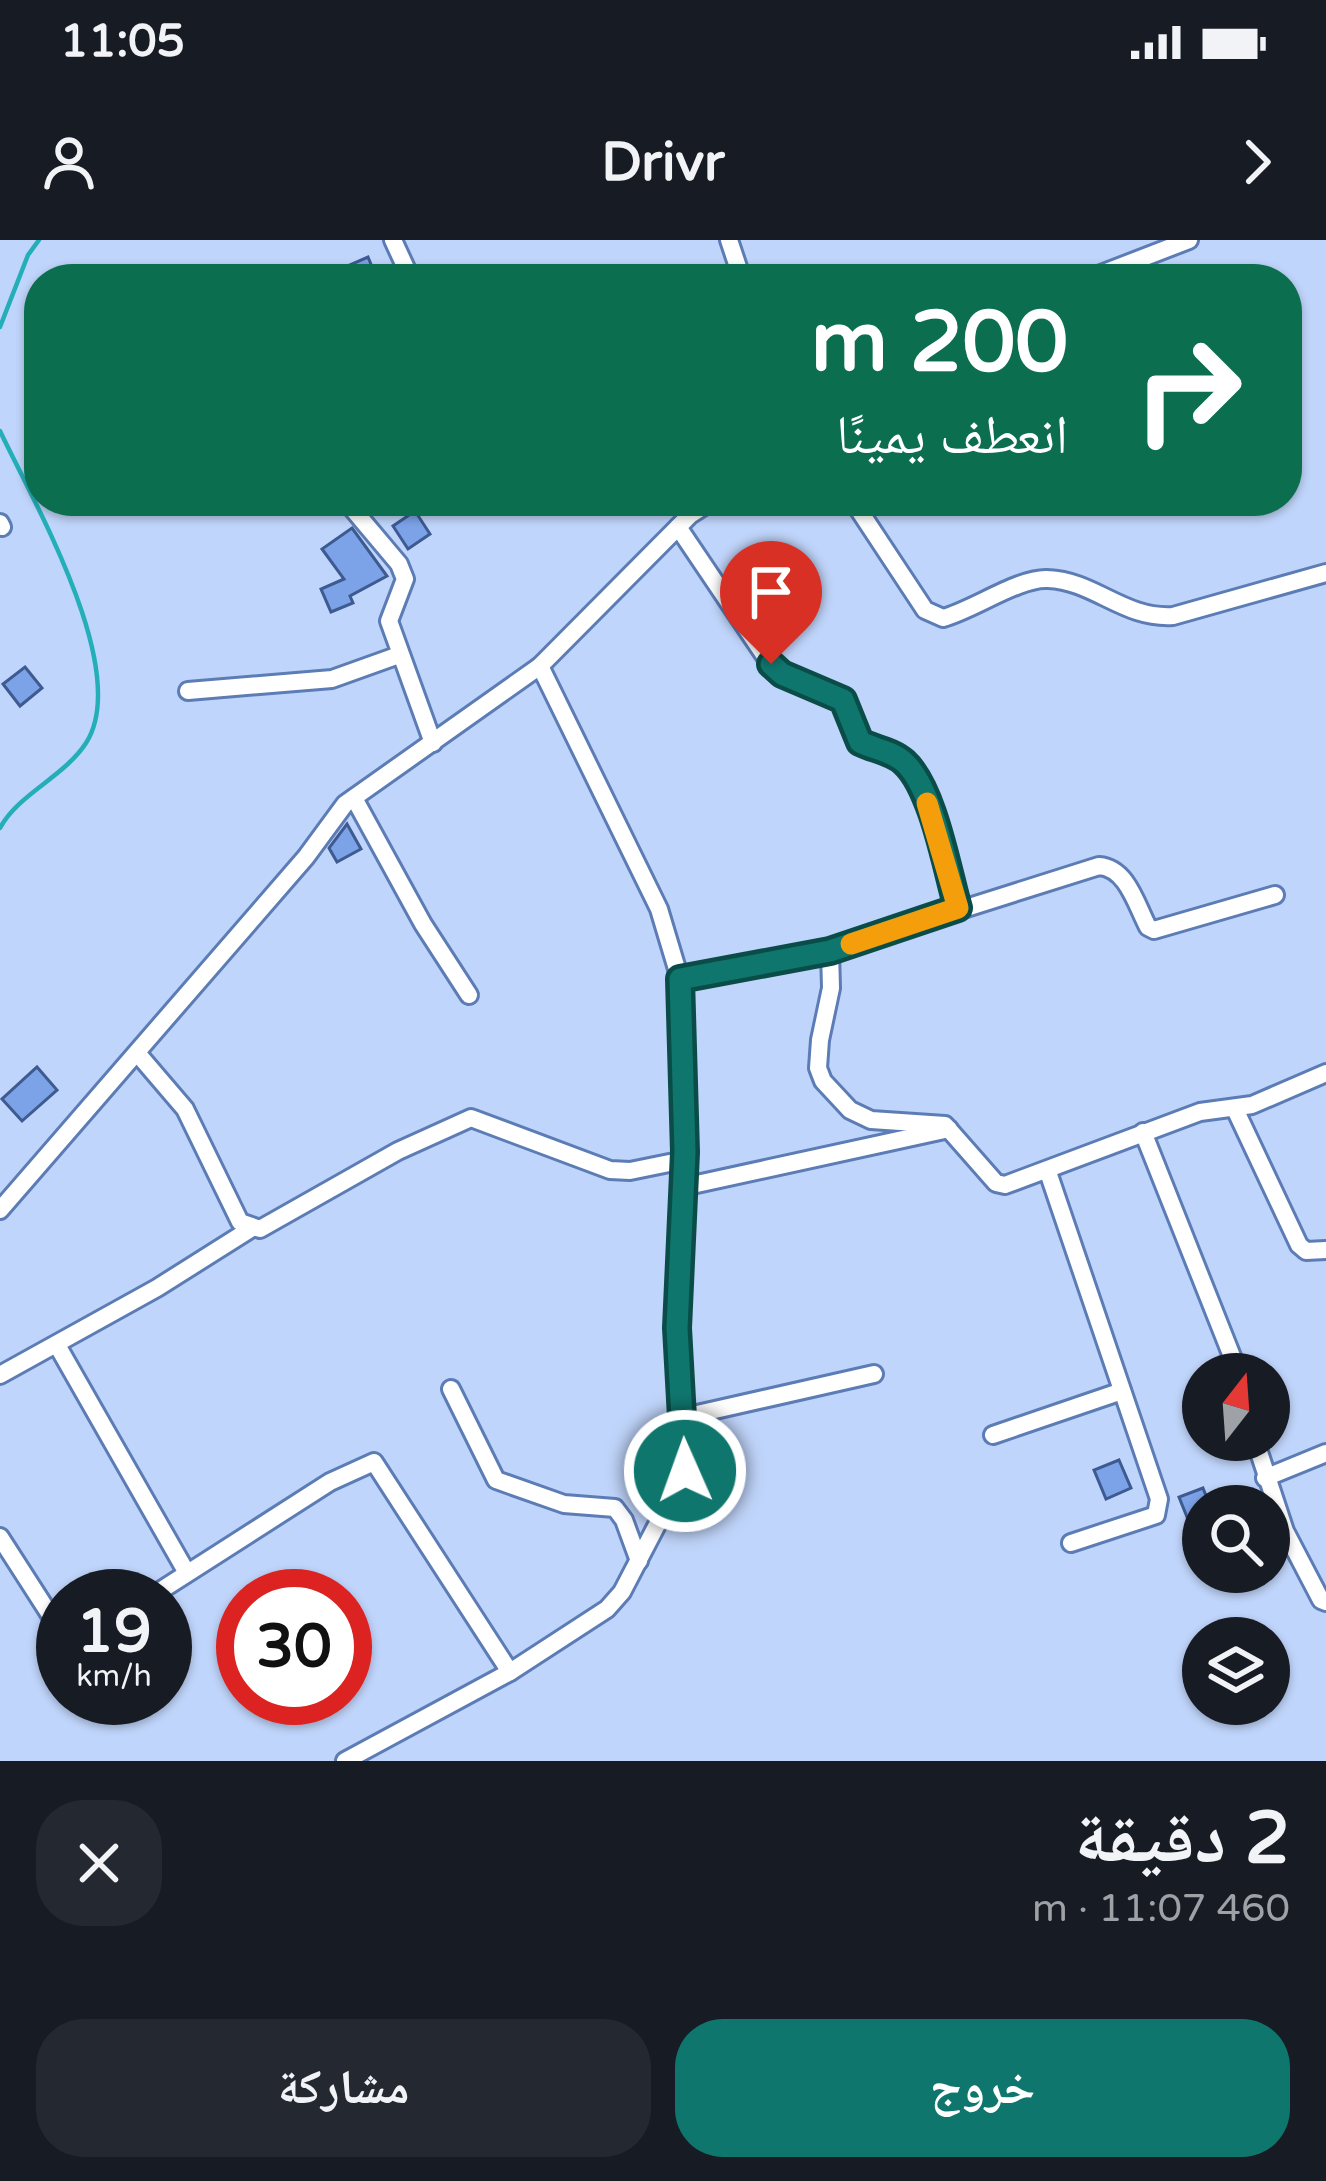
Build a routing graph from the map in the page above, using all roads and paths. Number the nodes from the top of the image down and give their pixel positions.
1 (1189, 240) edge
2 (1127, 264) edge
3 (359, 516) edge
4 (683, 516) edge
5 (685, 516) edge
6 (864, 516) edge
7 (1326, 574) edge
8 (399, 655) junction
9 (540, 666) junction
10 (188, 692) dead end
11 (433, 743) junction
12 (354, 798) junction
13 (1275, 895) dead end
14 (958, 908) junction
15 (830, 951) junction
16 (680, 979) junction
17 (469, 995) dead end
18 (138, 1054) junction
19 (1326, 1073) edge
20 (1235, 1108) junction
21 (950, 1129) junction
22 (1143, 1132) junction
23 (684, 1160) junction
24 (1048, 1172) junction
25 (683, 1187) junction
26 (0, 1210) edge
27 (252, 1228) junction
28 (1326, 1250) edge
29 (57, 1345) junction
30 (1231, 1353) edge
31 (874, 1374) dead end
32 (0, 1375) edge
33 (451, 1389) dead end
34 (1123, 1390) junction
35 (684, 1417) junction
36 (993, 1435) dead end
37 (1326, 1453) edge
38 (1260, 1461) edge
39 (1264, 1478) junction
40 (0, 1537) edge
41 (1071, 1543) dead end
42 (639, 1561) junction
43 (185, 1569) edge
44 (192, 1570) edge
45 (36, 1593) edge
46 (1326, 1602) edge
47 (510, 1672) junction
48 (345, 1761) edge

1 - 2 street
3 - 8 street
4 - 9 street
5 - 14 street
6 - 7 street
8 - 10 street
8 - 11 street
9 - 11 street
9 - 16 street
11 - 12 street
12 - 17 street
12 - 18 street
13 - 14 street
14 - 15 street
15 - 16 street
15 - 21 street
16 - 23 street
18 - 26 street
18 - 27 street
19 - 20 street
20 - 22 street
20 - 28 street
21 - 24 street
21 - 25 street
22 - 24 street
22 - 30 street
23 - 25 street
23 - 27 street
24 - 34 street
25 - 35 street
27 - 29 street
29 - 32 street
29 - 43 street
31 - 35 street
33 - 42 street
34 - 36 street
34 - 41 street
35 - 42 street
37 - 39 street
38 - 39 street
39 - 46 street
40 - 45 street
42 - 47 street
44 - 47 street
47 - 48 street

